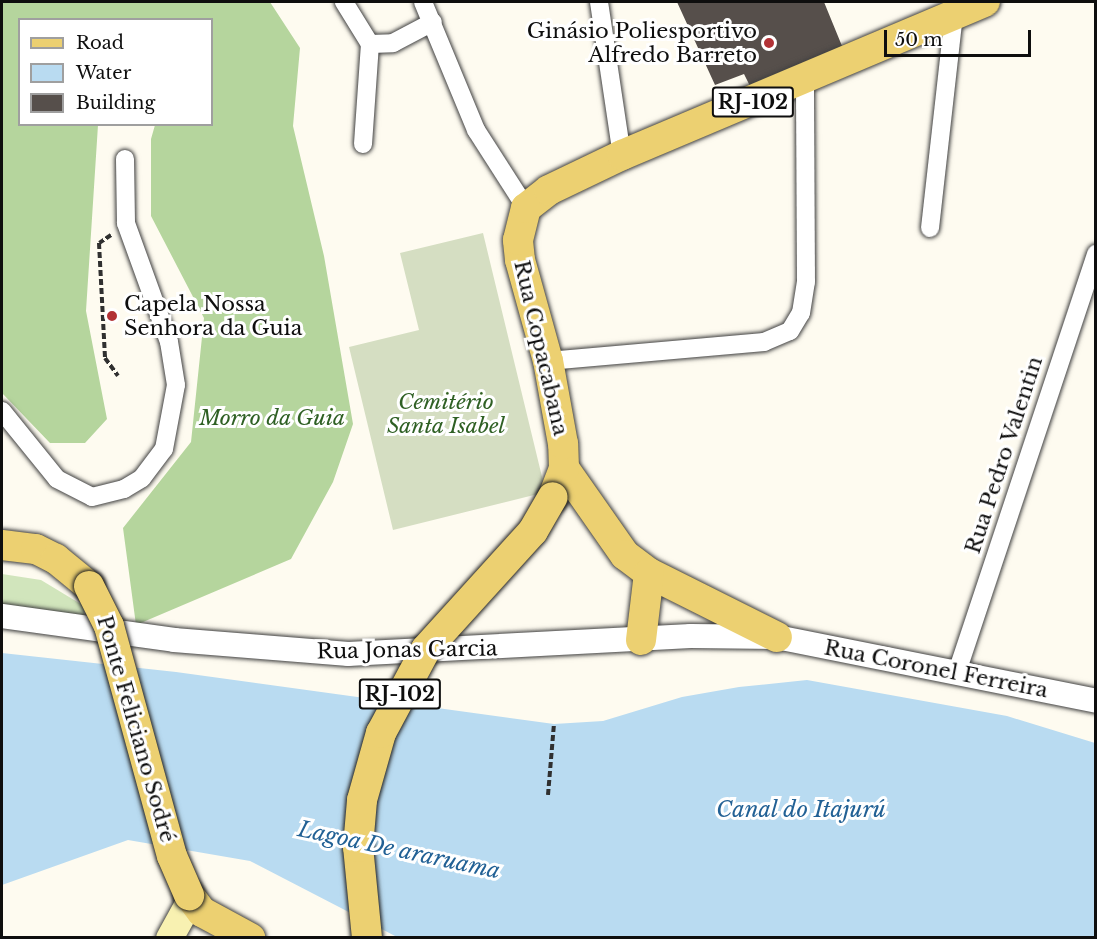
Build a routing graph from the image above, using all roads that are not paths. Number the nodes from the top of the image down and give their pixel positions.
1 (344, 2) edge
2 (423, 2) edge
3 (599, 2) edge
4 (970, 6) edge
5 (433, 22) junction
6 (369, 44) junction
7 (805, 80) junction
8 (363, 144) dead end
9 (622, 155) junction
10 (125, 159) dead end
11 (526, 208) junction
12 (930, 228) dead end
13 (1095, 254) edge
14 (548, 361) junction
15 (2, 411) edge
16 (564, 468) junction
17 (2, 545) edge
18 (650, 573) junction
19 (2, 616) edge
20 (777, 638) junction
21 (641, 640) junction
22 (957, 672) junction
23 (1095, 701) edge
24 (190, 898) junction
25 (237, 936) edge
26 (169, 938) edge
27 (367, 938) edge

1 - 6 street
2 - 5 street
3 - 9 street
4 - 7 main road, RJ-102
4 - 12 street
5 - 6 street
5 - 11 street
6 - 8 street
7 - 9 main road, RJ-102
7 - 14 street
9 - 11 main road, RJ-102
10 - 15 street
11 - 14 main road, Rua Copacabana / RJ-102
13 - 22 street, Rua Pedro Valentin
14 - 16 main road, Rua Copacabana / RJ-102
16 - 18 main road
16 - 27 main road, RJ-102, bridge
17 - 24 main road, Ponte Feliciano Sodré, bridge
18 - 20 main road
18 - 21 main road
19 - 21 street, Rua Jonas Garcia
20 - 21 street, Rua Jonas Garcia
20 - 22 street, Rua Coronel Ferreira
22 - 23 street, Rua Coronel Ferreira
24 - 25 main road
24 - 26 main road

